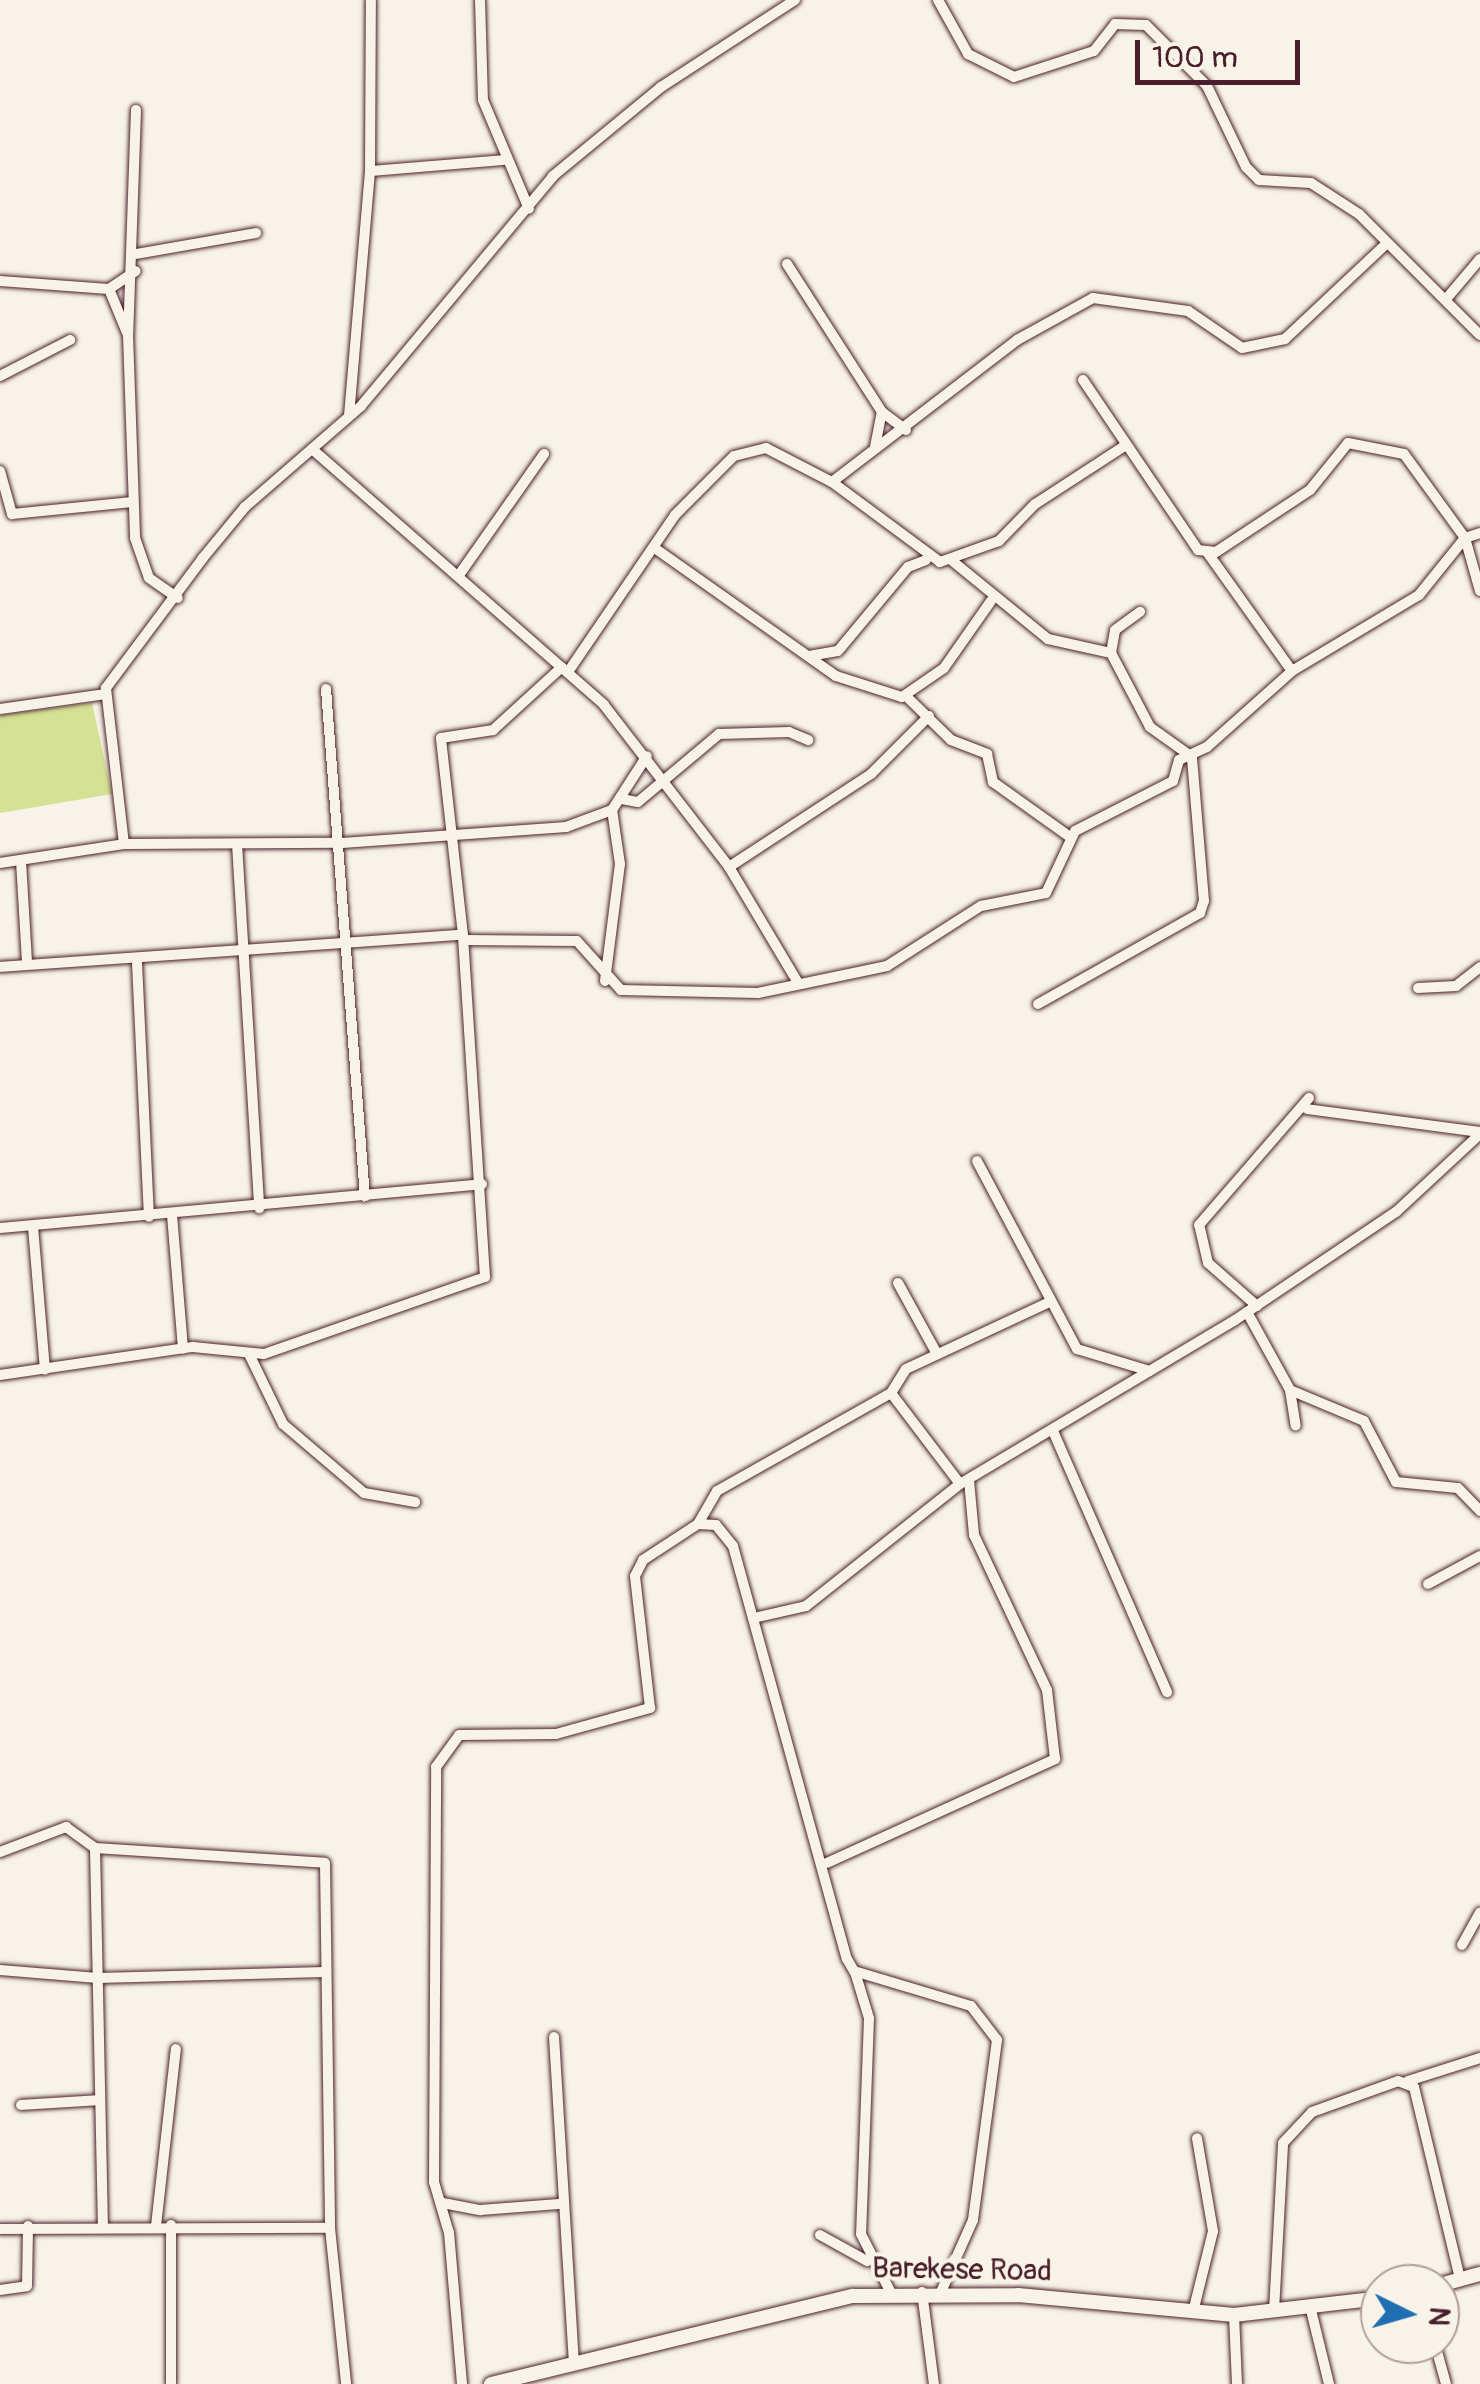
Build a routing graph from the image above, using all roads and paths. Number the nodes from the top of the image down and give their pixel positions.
1 (371, 0) edge
2 (480, 0) edge
3 (795, 0) edge
4 (938, 0) edge
5 (136, 110) dead end
6 (504, 160) junction
7 (370, 170) junction
8 (529, 209) junction
9 (256, 233) dead end
10 (1384, 246) junction
11 (136, 254) junction
12 (1480, 259) edge
13 (787, 264) dead end
14 (136, 271) junction
15 (0, 281) edge
16 (109, 290) junction
17 (1447, 298) junction
18 (128, 335) junction
19 (1480, 335) edge
20 (70, 340) dead end
21 (0, 376) edge
22 (1083, 380) dead end
23 (882, 412) junction
24 (348, 417) junction
25 (906, 430) junction
26 (1126, 445) junction
27 (874, 447) junction
28 (312, 449) junction
29 (544, 454) dead end
30 (0, 471) edge
31 (832, 482) junction
32 (132, 502) junction
33 (1480, 533) edge
34 (1465, 538) junction
35 (656, 549) junction
36 (1208, 552) junction
37 (950, 559) junction
38 (926, 560) junction
39 (459, 576) junction
40 (1480, 591) edge
41 (178, 598) junction
42 (991, 601) junction
43 (1140, 612) dead end
44 (1111, 654) junction
45 (808, 656) junction
46 (565, 669) junction
47 (1292, 672) junction
48 (326, 689) dead end
49 (106, 694) junction
50 (908, 698) junction
51 (0, 709) edge
52 (930, 716) junction
53 (808, 740) dead end
54 (648, 756) junction
55 (1192, 756) junction
56 (664, 783) junction
57 (622, 799) junction
58 (612, 810) junction
59 (1070, 837) junction
60 (457, 838) junction
61 (342, 843) junction
62 (124, 844) junction
63 (237, 844) junction
64 (21, 862) junction
65 (0, 863) edge
66 (729, 867) junction
67 (351, 938) junction
68 (463, 938) junction
69 (243, 948) junction
70 (27, 960) junction
71 (137, 963) junction
72 (0, 967) edge
73 (1480, 967) edge
74 (606, 981) junction
75 (797, 981) junction
76 (1418, 988) dead end
77 (1038, 1004) dead end
78 (1480, 1133) edge
79 (976, 1161) dead end
80 (482, 1184) junction
81 (364, 1197) junction
82 (259, 1208) junction
83 (172, 1215) junction
84 (149, 1217) junction
85 (34, 1227) junction
86 (0, 1228) edge
87 (898, 1283) dead end
88 (1050, 1302) junction
89 (1252, 1309) junction
90 (183, 1348) junction
91 (937, 1354) junction
92 (250, 1356) junction
93 (45, 1369) junction
94 (1150, 1372) junction
95 (0, 1375) edge
96 (1290, 1390) junction
97 (892, 1393) junction
98 (1296, 1426) dead end
99 (1053, 1431) junction
100 (964, 1482) junction
101 (415, 1502) dead end
102 (1480, 1511) edge
103 (698, 1524) junction
104 (1480, 1556) edge
105 (1428, 1584) dead end
106 (758, 1617) junction
107 (1167, 1692) dead end
108 (94, 1848) junction
109 (0, 1852) edge
110 (826, 1863) junction
111 (1480, 1913) edge
112 (1462, 1946) dead end
113 (0, 1970) edge
114 (854, 1971) junction
115 (324, 1972) junction
116 (98, 1978) junction
117 (554, 2037) dead end
118 (176, 2049) dead end
119 (1480, 2058) edge
120 (1408, 2082) junction
121 (100, 2100) junction
122 (22, 2105) dead end
123 (1197, 2138) dead end
124 (443, 2203) junction
125 (559, 2204) junction
126 (171, 2224) junction
127 (28, 2226) junction
128 (103, 2226) junction
129 (156, 2226) junction
130 (330, 2228) junction
131 (0, 2229) edge
132 (820, 2235) dead end
133 (868, 2262) junction
134 (1456, 2264) edge
135 (1480, 2274) edge
136 (1460, 2279) edge
137 (0, 2290) edge
138 (922, 2291) junction
139 (941, 2292) junction
140 (890, 2293) junction
141 (1360, 2301) edge
142 (1311, 2310) junction
143 (1192, 2312) junction
144 (1274, 2312) junction
145 (1234, 2315) junction
146 (574, 2361) junction
147 (172, 2384) edge
148 (346, 2384) edge
149 (462, 2384) edge
150 (491, 2384) edge
151 (934, 2384) edge
152 (1236, 2384) edge
153 (1329, 2384) edge

1 - 7 street
2 - 6 street
3 - 8 street
4 - 10 street
5 - 11 street
6 - 7 street
6 - 8 street
7 - 24 street
8 - 24 street
9 - 11 street
10 - 17 street
10 - 25 street
11 - 14 street
12 - 17 street
13 - 23 street
14 - 16 street
14 - 18 street
15 - 16 street
16 - 18 street
17 - 19 street
18 - 32 street
20 - 21 street
22 - 26 street
23 - 25 street
23 - 27 street
24 - 28 street
25 - 27 street
26 - 36 street
26 - 37 street
27 - 31 street
28 - 39 street
28 - 41 street
29 - 39 street
30 - 32 street
31 - 35 street
31 - 38 street
32 - 41 street
33 - 34 street
34 - 36 street
34 - 40 street
34 - 47 street
35 - 45 street
35 - 46 street
36 - 47 street
37 - 38 street
37 - 42 street
38 - 45 street
39 - 46 street
41 - 49 street
42 - 44 street
42 - 50 street
43 - 44 street
44 - 55 street
45 - 50 street
46 - 54 street
46 - 60 street
47 - 55 street
48 - 61 street
49 - 51 street
49 - 62 street
50 - 52 street
52 - 59 street
52 - 66 street
53 - 56 street
54 - 56 street
54 - 57 street
55 - 59 street
55 - 77 street
56 - 57 street
56 - 66 street
57 - 58 street
58 - 60 street
58 - 74 street
59 - 75 street
60 - 61 street
60 - 68 street
61 - 63 street
61 - 67 street
62 - 63 street
62 - 64 street
63 - 69 street
64 - 65 street
64 - 70 street
66 - 75 street
67 - 68 street
67 - 69 street
67 - 81 street
68 - 74 street
68 - 80 street
69 - 71 street
69 - 82 street
70 - 71 street
70 - 72 street
71 - 84 street
73 - 76 street
74 - 75 street
78 - 89 street
78 - 89 street
79 - 88 street
80 - 81 street
80 - 92 street
81 - 82 street
82 - 83 street
83 - 84 street
83 - 90 street
84 - 85 street
85 - 86 street
85 - 93 street
87 - 91 street
88 - 91 street
88 - 94 street
89 - 94 street
89 - 96 street
90 - 92 street
90 - 93 street
91 - 97 street
92 - 101 street
93 - 95 street
94 - 99 street
96 - 98 street
96 - 102 street
97 - 100 street
97 - 103 street
99 - 100 street
99 - 107 street
100 - 106 street
100 - 110 street
103 - 106 street
103 - 124 street
104 - 105 street
106 - 110 street
108 - 109 street
108 - 115 street
108 - 116 street
110 - 114 street
111 - 112 street
113 - 116 street
114 - 133 street
114 - 139 street
115 - 116 street
115 - 130 street
116 - 121 street
117 - 125 street
118 - 129 street
119 - 120 street
120 - 134 street
120 - 144 street
121 - 122 street
121 - 128 street
123 - 143 street
124 - 125 street
124 - 149 street
125 - 146 street
126 - 129 street
126 - 130 street
126 - 147 street
127 - 128 street
127 - 131 street
127 - 137 street
128 - 129 street
130 - 148 street
132 - 133 street
133 - 140 street
135 - 136 main road
138 - 139 main road, Barekese Road
138 - 140 main road, Barekese Road
138 - 151 street
139 - 143 main road, Barekese Road
140 - 146 main road, Barekese Road
141 - 142 main road, Barekese Road
142 - 144 main road, Barekese Road
142 - 153 street
143 - 145 main road, Barekese Road
144 - 145 main road, Barekese Road
145 - 152 street
146 - 150 main road, Barekese Road

